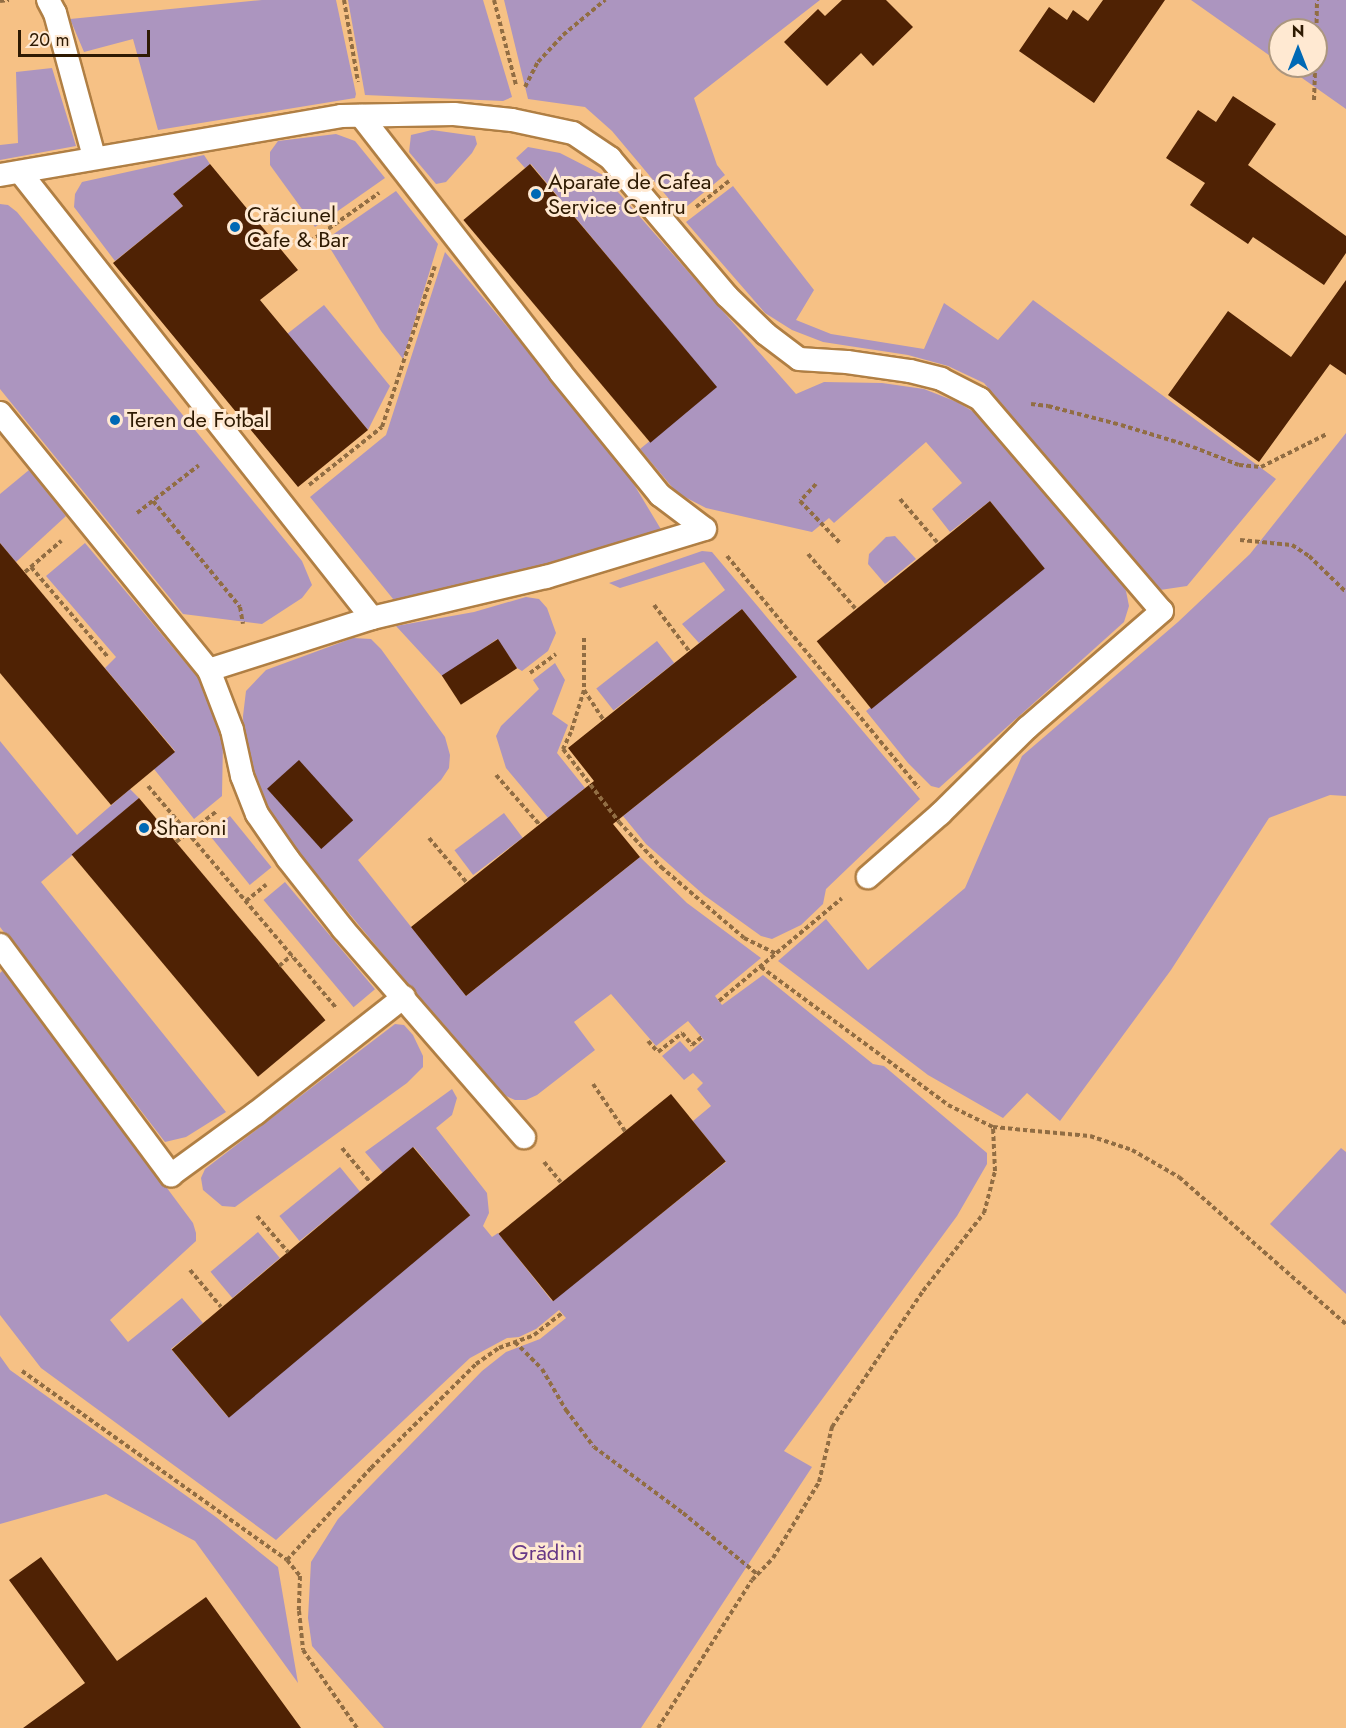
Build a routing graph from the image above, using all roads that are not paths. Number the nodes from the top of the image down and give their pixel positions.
1 (48, 0) edge
2 (360, 116) junction
3 (94, 157) junction
4 (10, 173) edge
5 (0, 413) edge
6 (372, 618) junction
7 (209, 670) junction
8 (868, 877) road end
9 (1, 949) edge
10 (404, 997) junction
11 (524, 1137) dead end

1 - 3 lane
2 - 3 lane
2 - 6 lane
2 - 8 lane
3 - 4 lane
4 - 6 lane
5 - 7 lane
6 - 7 lane
7 - 10 lane
9 - 10 lane
10 - 11 lane

